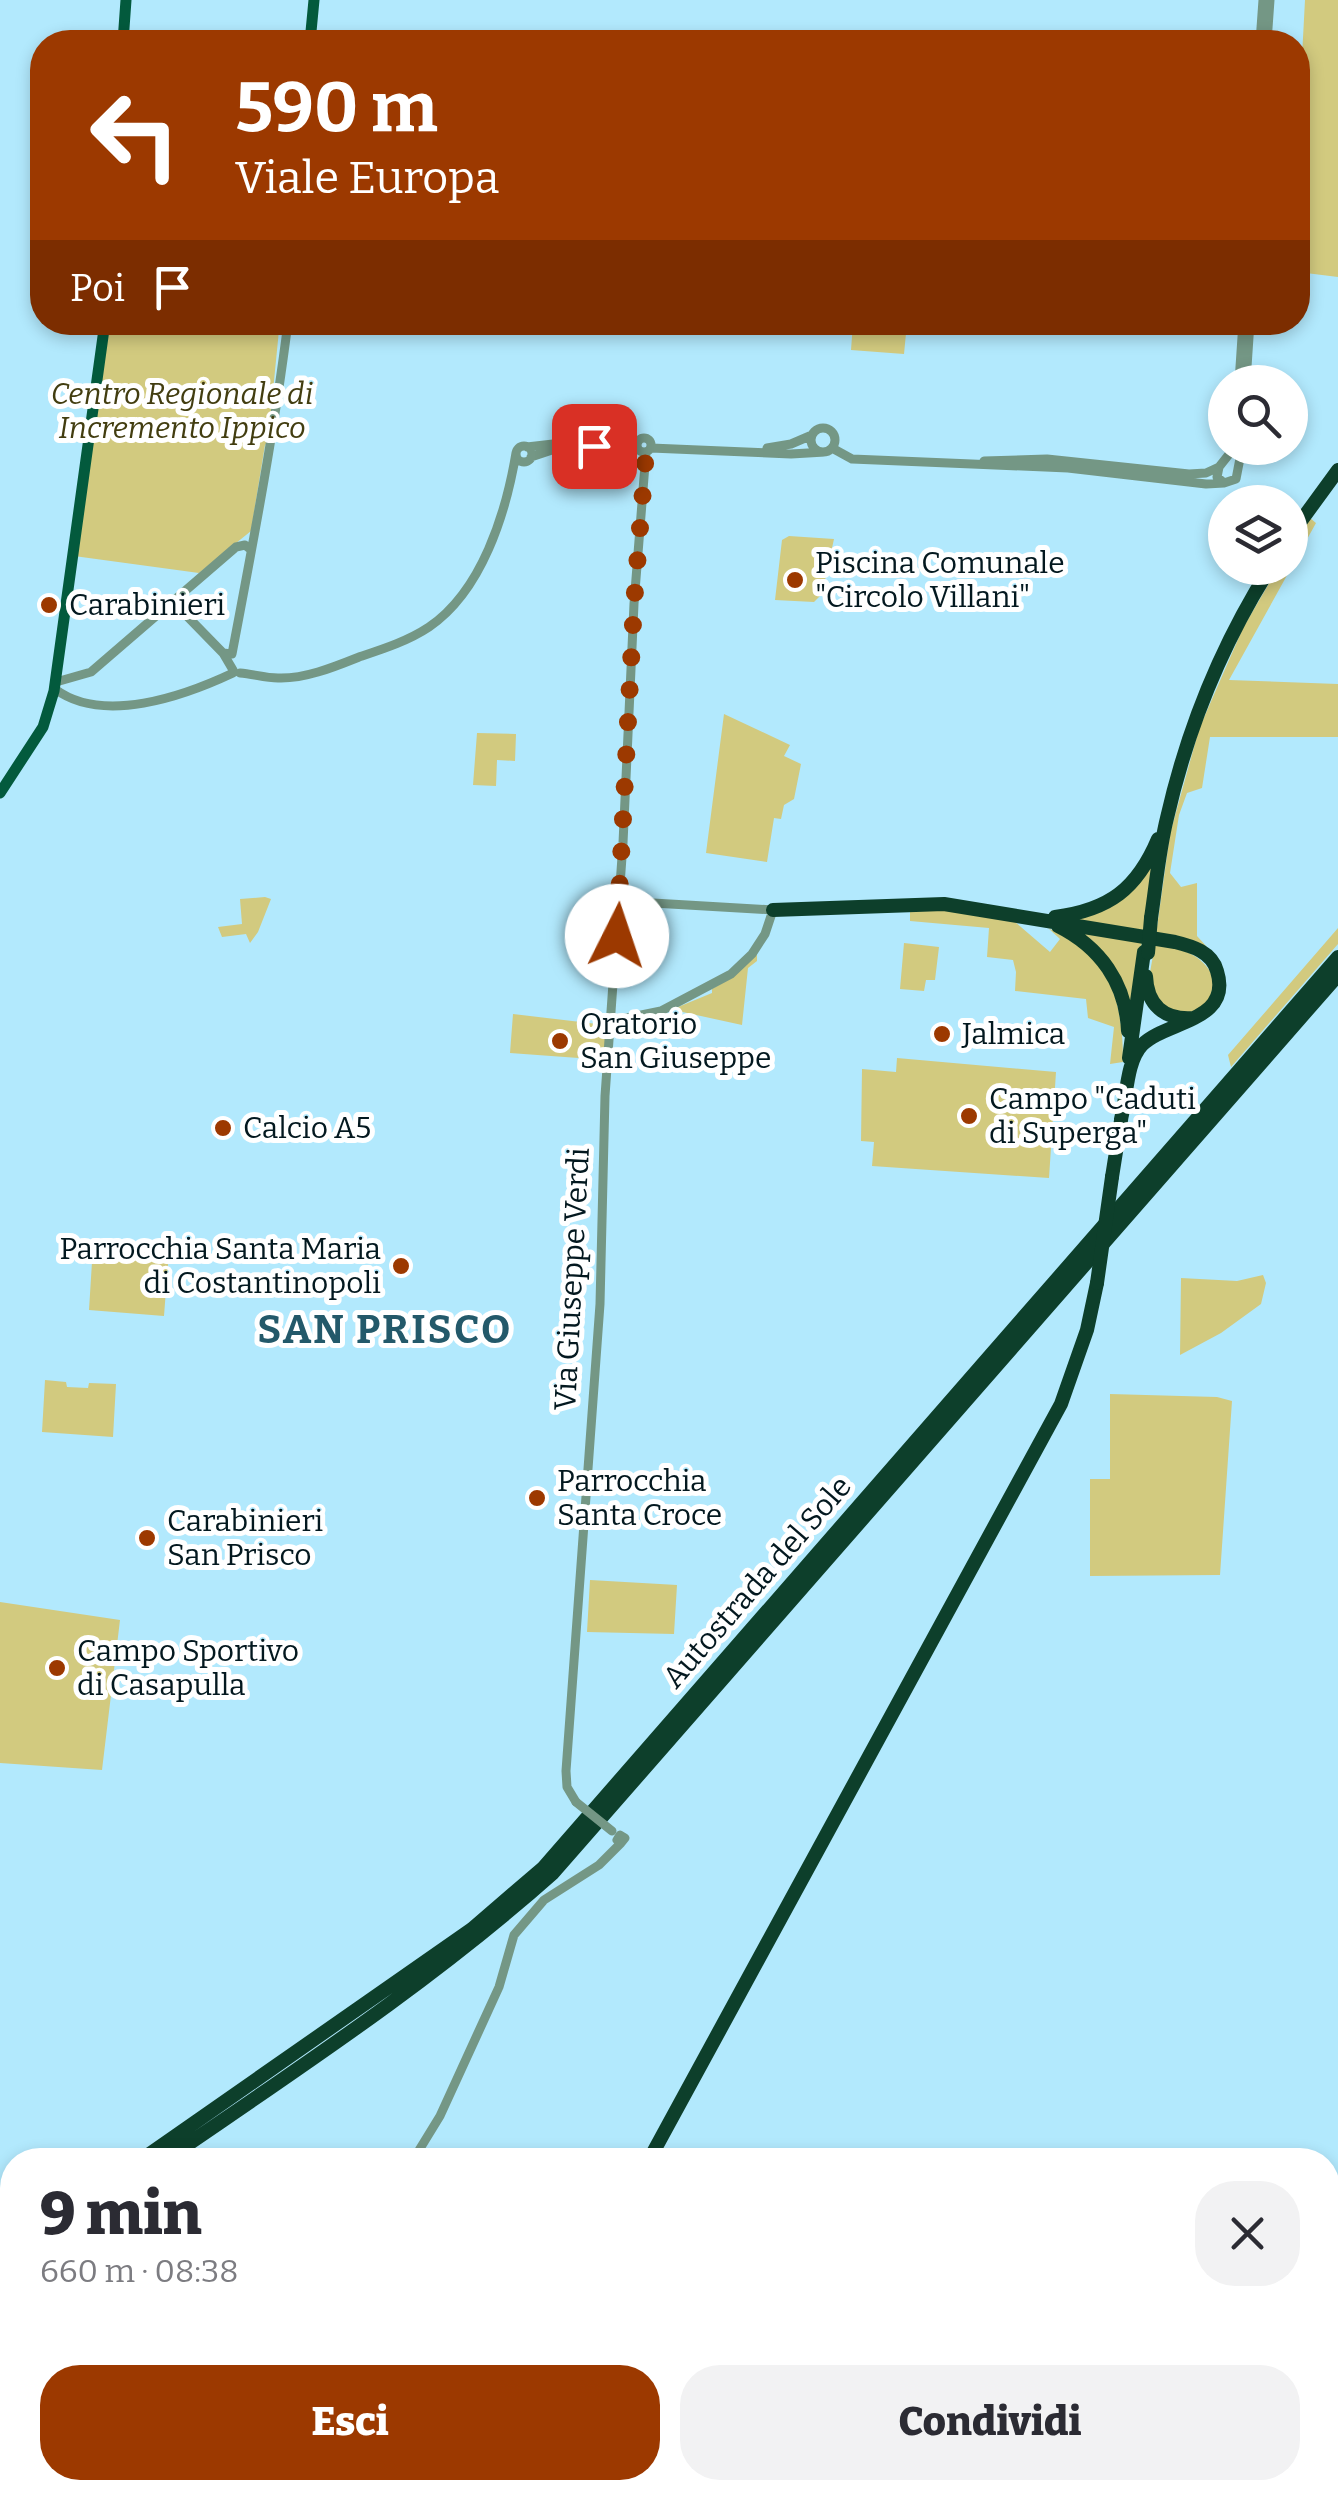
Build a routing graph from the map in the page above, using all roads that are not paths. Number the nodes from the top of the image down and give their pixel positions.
1 (126, 0) edge
2 (314, 0) edge
3 (1266, 0) edge
4 (124, 30) edge
5 (311, 30) edge
6 (1265, 30) edge
7 (103, 335) edge
8 (286, 335) edge
9 (1245, 335) edge
10 (1243, 365) edge
11 (812, 435) junction
12 (645, 446) junction
13 (828, 450) junction
14 (528, 455) junction
15 (973, 464) junction
16 (1222, 465) junction
17 (1239, 465) edge
18 (1338, 470) edge
19 (1237, 473) junction
20 (1224, 483) junction
21 (510, 484) junction
22 (1308, 511) edge
23 (255, 530) junction
24 (236, 547) junction
25 (250, 549) junction
26 (1261, 585) edge
27 (184, 591) junction
28 (176, 609) junction
29 (162, 610) junction
30 (227, 653) junction
31 (58, 666) junction
32 (239, 672) junction
33 (73, 675) junction
34 (55, 686) junction
35 (75, 701) junction
36 (50, 708) junction
37 (0, 793) edge
38 (1166, 820) junction
39 (619, 902) junction
40 (773, 910) junction
41 (1044, 918) junction
42 (1146, 953) junction
43 (1338, 957) edge
44 (1338, 976) edge
45 (1198, 1017) junction
46 (612, 1021) junction
47 (1128, 1066) junction
48 (1121, 1119) junction
49 (158, 2148) edge
50 (182, 2148) edge
51 (421, 2148) edge
52 (656, 2148) edge

1 - 4 main road
2 - 5 main road
3 - 6 street
7 - 31 main road
8 - 23 street
9 - 10 street
11 - 12 street
11 - 13 street
11 - 13 street
12 - 13 street
12 - 14 street
12 - 39 street, Via Giuseppe Verdi
13 - 15 street
14 - 21 street
14 - 21 street
15 - 16 street
15 - 20 street
16 - 19 street
16 - 20 street
17 - 19 street
18 - 22 highway
19 - 20 street
21 - 32 street
23 - 24 street
23 - 25 street
24 - 25 street
24 - 27 street
25 - 30 street
26 - 38 highway
27 - 28 street
27 - 29 street
28 - 29 street
28 - 30 street
29 - 33 street
30 - 32 street
30 - 32 street
31 - 33 street
31 - 34 main road
32 - 35 street
33 - 34 street
34 - 35 street
34 - 36 main road
35 - 36 street
36 - 37 main road
38 - 41 highway
38 - 42 highway, bridge
39 - 40 street
39 - 46 street, Via Giuseppe Verdi
40 - 41 highway
40 - 46 street
41 - 45 highway
41 - 47 highway
42 - 45 highway
42 - 47 highway
43 - 49 highway, Autostrada del Sole
44 - 50 highway, Autostrada del Sole
45 - 48 highway
46 - 51 street, Via Giuseppe Verdi, bridge
47 - 48 highway
48 - 52 highway, bridge

